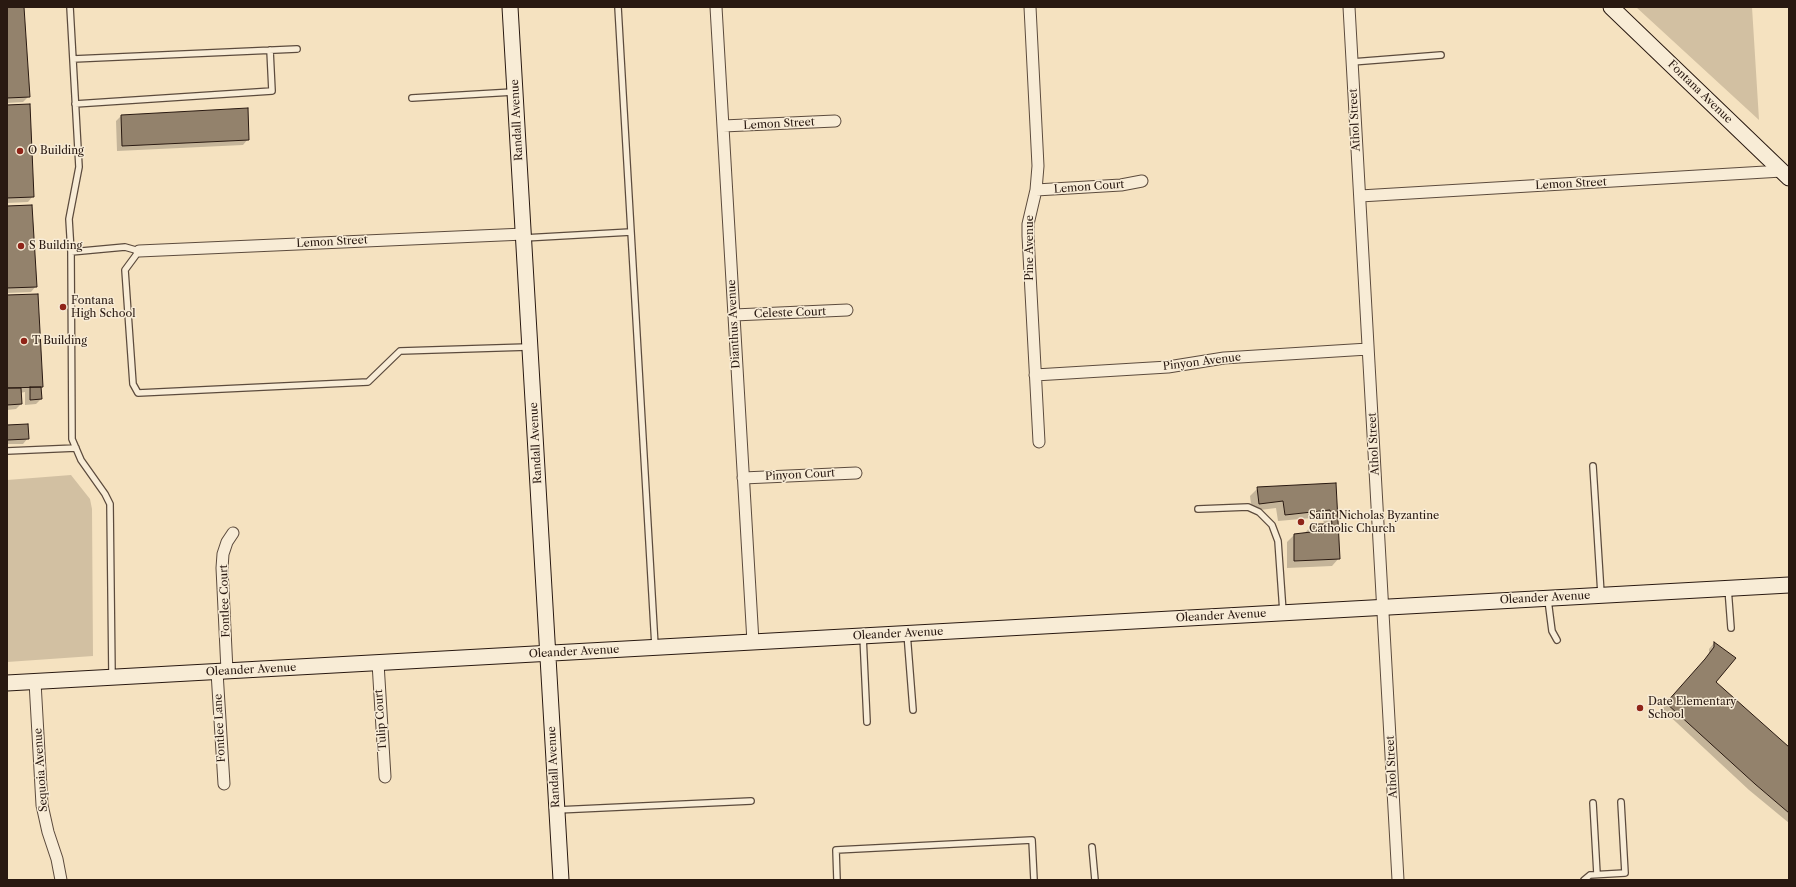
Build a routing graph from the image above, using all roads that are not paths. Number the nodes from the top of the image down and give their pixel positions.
1 (70, 7) edge
2 (510, 7) edge
3 (618, 7) edge
4 (716, 7) edge
5 (1030, 7) edge
6 (1349, 7) edge
7 (1611, 7) edge
8 (297, 49) dead end
9 (270, 50) junction
10 (1441, 55) dead end
11 (73, 59) junction
12 (1352, 62) junction
13 (516, 92) junction
14 (412, 98) dead end
15 (75, 104) junction
16 (835, 121) dead end
17 (724, 126) junction
18 (1785, 174) edge
19 (1142, 181) dead end
20 (1036, 190) junction
21 (1360, 196) junction
22 (631, 232) junction
23 (524, 236) junction
24 (139, 251) junction
25 (71, 252) junction
26 (847, 310) dead end
27 (734, 315) junction
28 (530, 347) junction
29 (1368, 349) junction
30 (1035, 374) junction
31 (1040, 442) dead end
32 (76, 448) junction
33 (7, 451) edge
34 (1593, 466) dead end
35 (856, 473) dead end
36 (744, 478) junction
37 (1198, 509) dead end
38 (233, 533) dead end
39 (1789, 585) edge
40 (1728, 588) junction
41 (1601, 595) junction
42 (1548, 597) junction
43 (1383, 607) junction
44 (1283, 612) junction
45 (1730, 628) dead end
46 (907, 633) junction
47 (863, 636) junction
48 (1557, 640) dead end
49 (753, 642) junction
50 (655, 647) junction
51 (548, 653) junction
52 (378, 663) junction
53 (222, 672) junction
54 (112, 678) junction
55 (35, 682) junction
56 (7, 683) edge
57 (913, 710) dead end
58 (867, 722) dead end
59 (385, 777) dead end
60 (224, 784) dead end
61 (751, 801) dead end
62 (1621, 802) dead end
63 (1593, 803) dead end
64 (557, 810) junction
65 (1092, 847) dead end
66 (1598, 874) junction
67 (61, 880) edge
68 (561, 880) edge
69 (838, 880) edge
70 (1034, 880) edge
71 (1095, 880) edge
72 (1398, 880) edge
73 (1584, 880) edge

1 - 11 lane
2 - 13 street, Randall Avenue
3 - 22 lane
4 - 17 street, Dianthus Avenue
5 - 20 street, Pine Avenue
6 - 12 street, Athol Street
7 - 18 street, Fontana Avenue
8 - 9 lane
9 - 11 lane
9 - 15 lane
10 - 12 lane
11 - 15 lane
12 - 21 street, Athol Street
13 - 14 lane
13 - 23 street, Randall Avenue
15 - 25 lane
16 - 17 street, Lemon Street
17 - 27 street, Dianthus Avenue
18 - 21 street, Lemon Street
19 - 20 street, Lemon Court
20 - 30 street, Pine Avenue
21 - 29 street, Athol Street
22 - 23 lane
22 - 50 lane
23 - 24 street, Lemon Street
23 - 28 street, Randall Avenue
24 - 25 lane
24 - 28 lane
25 - 32 lane
26 - 27 street, Celeste Court
27 - 36 street, Dianthus Avenue
28 - 51 street, Randall Avenue
29 - 30 street, Pinyon Avenue
29 - 43 street, Athol Street
30 - 31 street, Pine Avenue
32 - 33 lane
32 - 54 lane
34 - 41 lane
35 - 36 street, Pinyon Court
36 - 49 street, Dianthus Avenue
37 - 44 lane
38 - 53 street, Fontlee Court
39 - 40 street, Oleander Avenue
40 - 41 street, Oleander Avenue
40 - 45 lane
41 - 42 street, Oleander Avenue
42 - 43 street, Oleander Avenue
42 - 48 lane
43 - 44 street, Oleander Avenue
43 - 72 street, Athol Street
44 - 46 street, Oleander Avenue
46 - 47 street, Oleander Avenue
46 - 57 lane
47 - 49 street, Oleander Avenue
47 - 58 lane
49 - 50 street, Oleander Avenue
50 - 51 street, Oleander Avenue
51 - 52 street, Oleander Avenue
51 - 64 street, Randall Avenue
52 - 53 street, Oleander Avenue
52 - 59 street, Tulip Court
53 - 54 street, Oleander Avenue
53 - 60 street, Fontlee Lane
54 - 55 street, Oleander Avenue
55 - 56 street, Oleander Avenue
55 - 67 street, Sequoia Avenue
61 - 64 lane
62 - 66 lane
63 - 66 lane
64 - 68 street, Randall Avenue
65 - 71 lane
66 - 73 lane
69 - 70 lane

